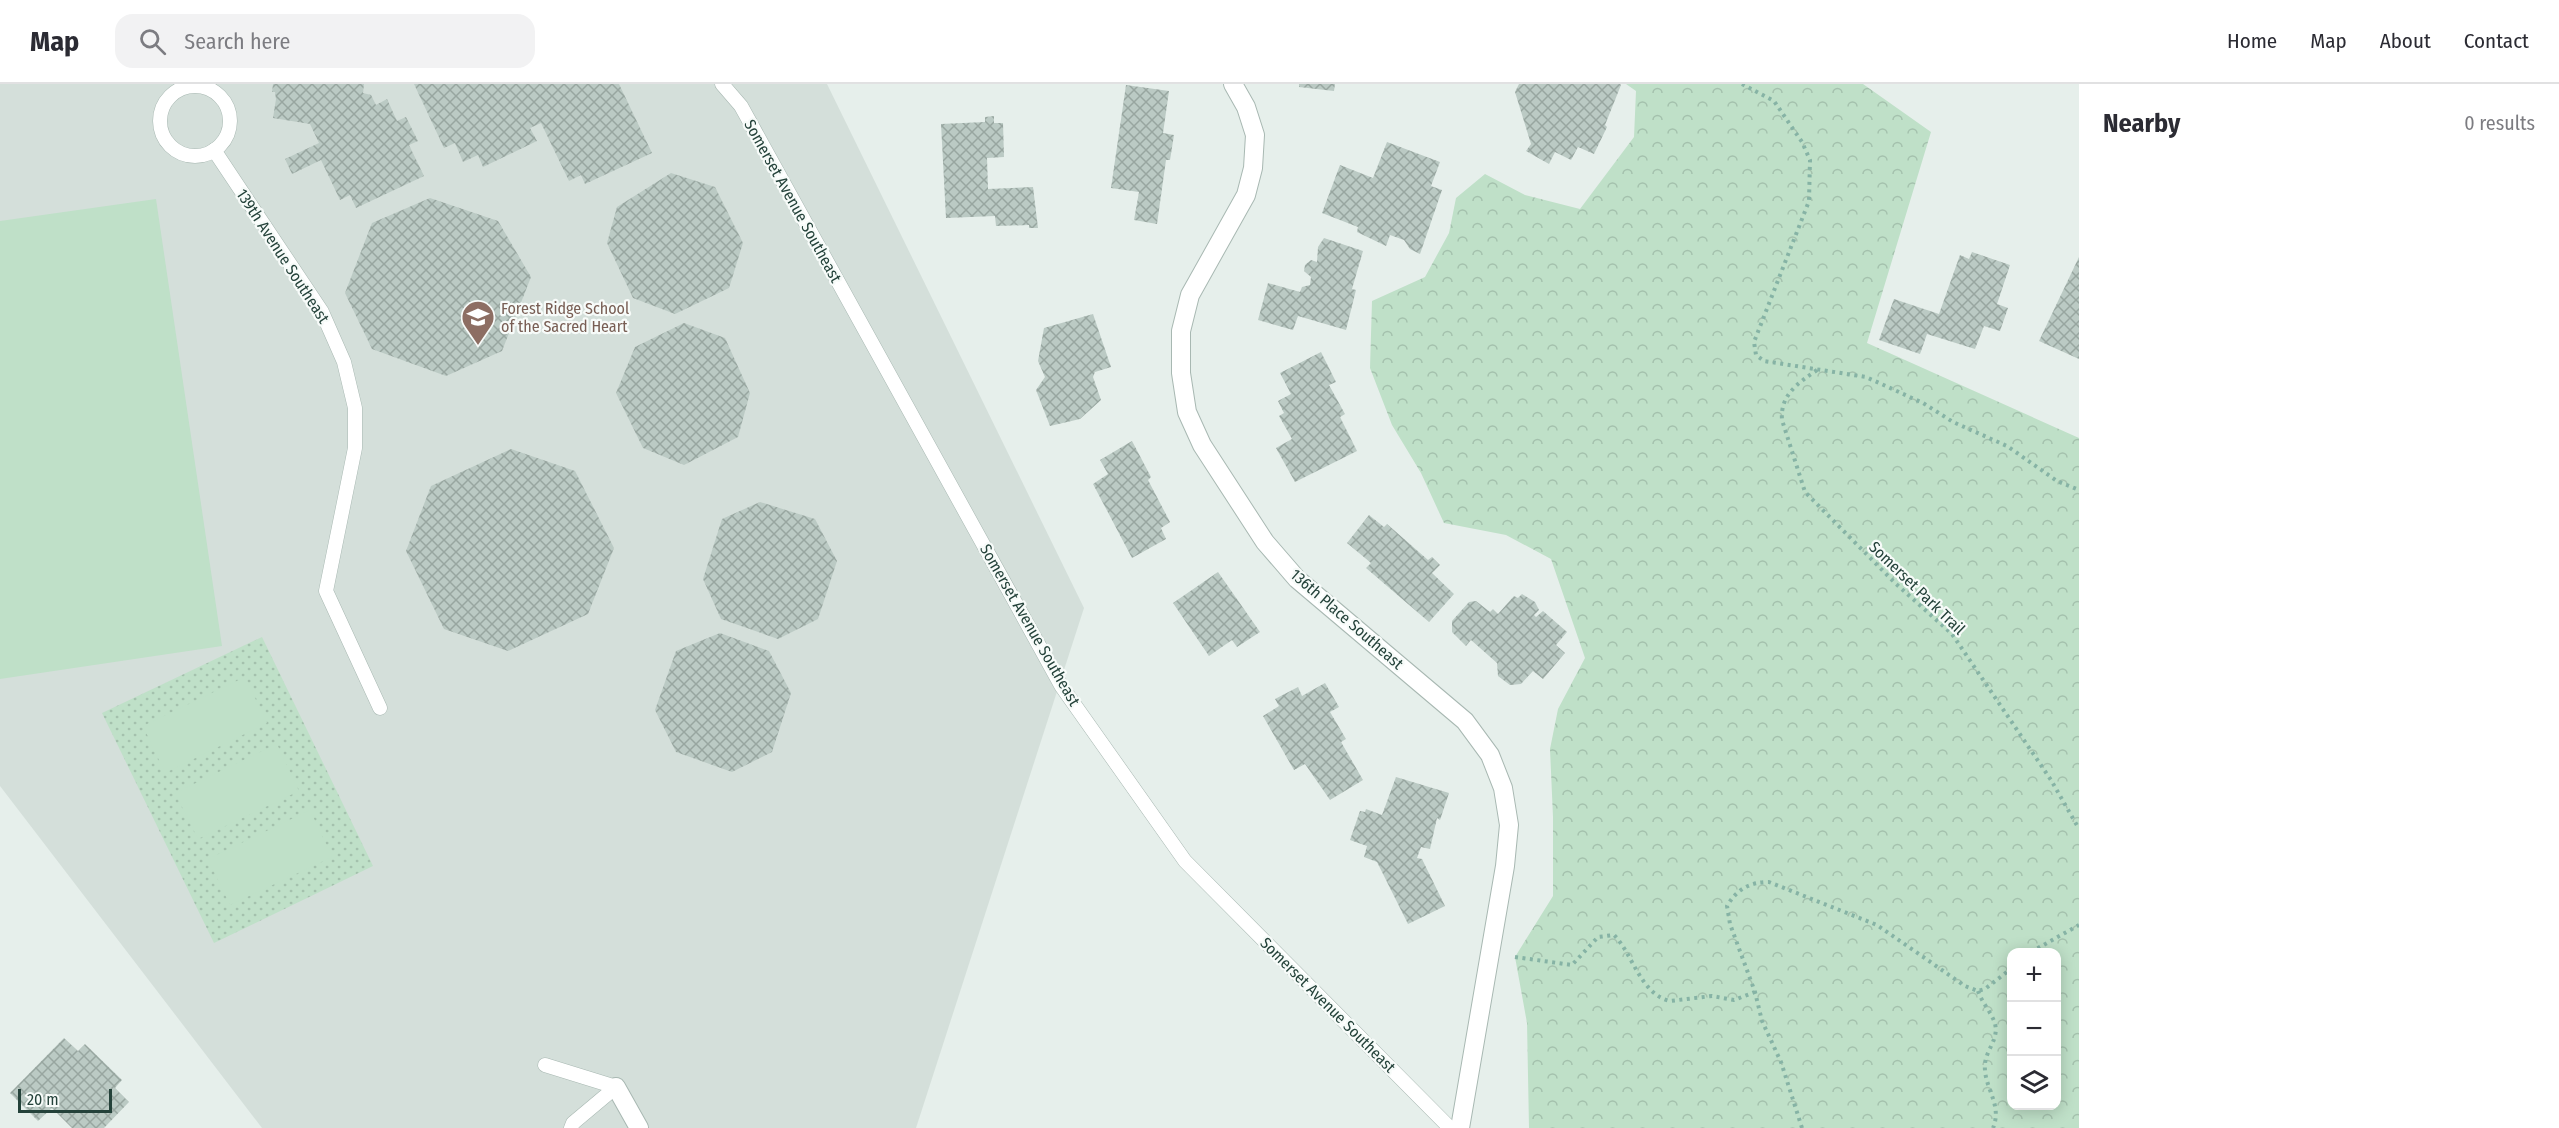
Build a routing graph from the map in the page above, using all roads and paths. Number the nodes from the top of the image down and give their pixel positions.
1 (722, 84) edge
2 (1233, 84) edge
3 (1742, 84) edge
4 (178, 88) edge
5 (214, 150) junction
6 (1818, 369) junction
7 (2079, 490) edge
8 (380, 708) dead end
9 (2079, 829) edge
10 (2079, 925) edge
11 (2038, 948) edge
12 (1515, 957) dead end
13 (2007, 972) edge
14 (1978, 991) junction
15 (1755, 992) junction
16 (545, 1065) dead end
17 (616, 1086) junction
18 (571, 1128) edge
19 (639, 1128) edge
20 (1450, 1128) edge
21 (1460, 1128) edge
22 (1802, 1128) edge
23 (1993, 1128) edge

1 - 20 lane, Somerset Avenue Southeast
2 - 21 street, 136th Place Southeast
3 - 6 path
4 - 5 lane
4 - 5 lane
5 - 8 lane, 139th Avenue Southeast
6 - 7 path
6 - 9 path, Somerset Park Trail
10 - 11 path
12 - 15 path
13 - 14 path
14 - 15 path
14 - 23 path
15 - 22 path
16 - 17 lane
17 - 18 lane
17 - 19 street

